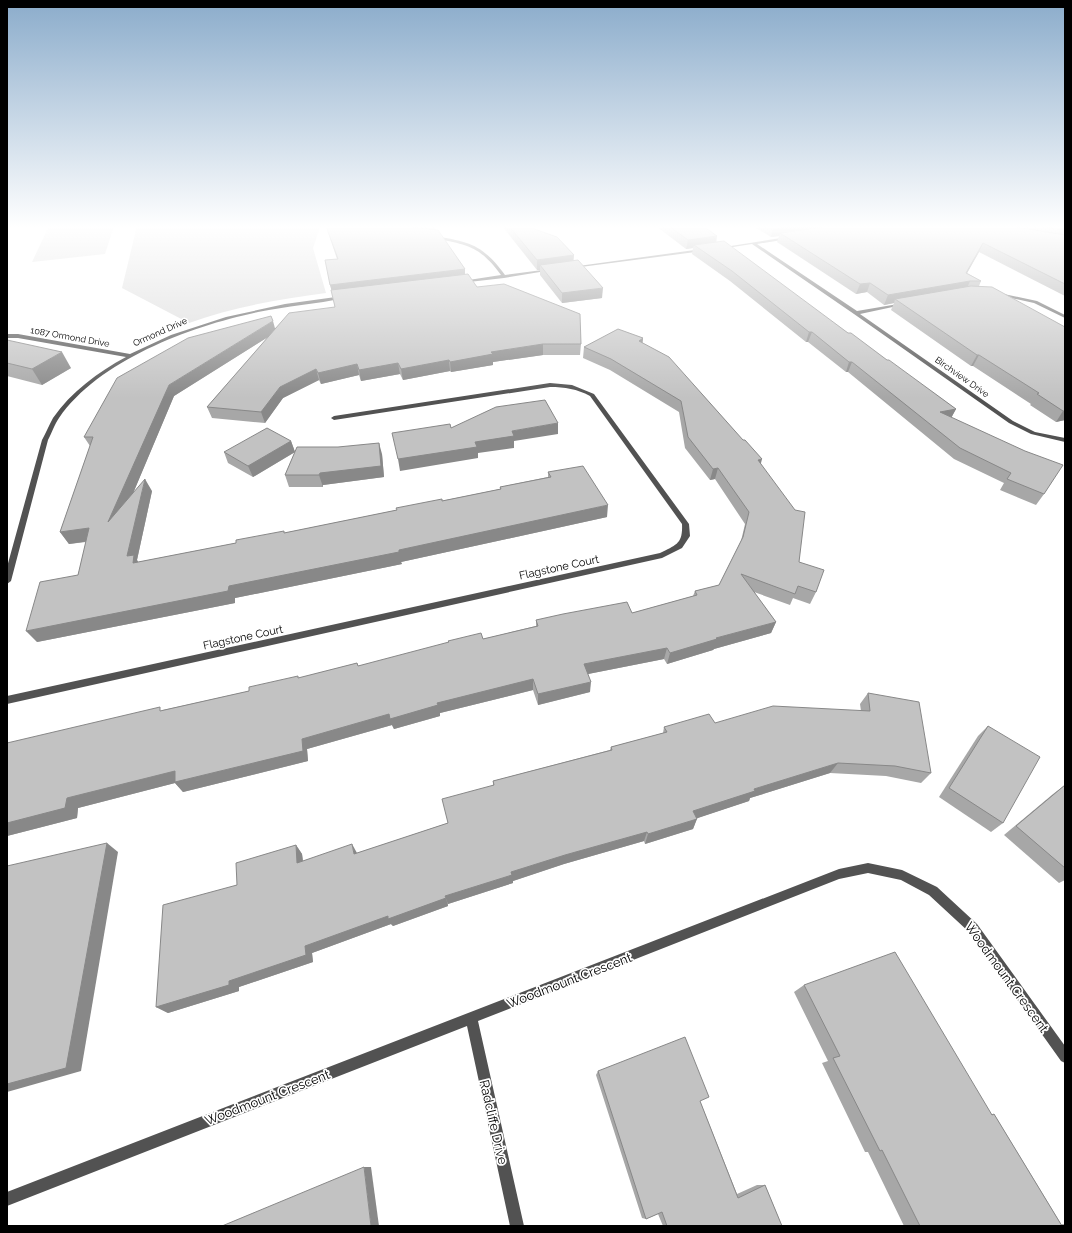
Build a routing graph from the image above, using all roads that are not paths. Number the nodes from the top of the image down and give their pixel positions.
1 (812, 284) edge
2 (993, 294) edge
3 (346, 296) edge
4 (907, 304) edge
5 (856, 313) junction
6 (1065, 318) edge
7 (7, 336) edge
8 (130, 356) junction
9 (334, 418) dead end
10 (1065, 440) edge
11 (7, 581) edge
12 (7, 700) edge
13 (471, 1018) junction
14 (1065, 1057) edge
15 (7, 1199) edge
16 (517, 1226) edge

1 - 5 street, Birchview Drive
2 - 6 street
3 - 8 street, Ormond Drive
4 - 5 street
5 - 10 street, Birchview Drive
7 - 8 street, 1087 Ormond Drive
8 - 11 street, Ormond Drive
9 - 12 street, Flagstone Court
13 - 14 street, Woodmount Crescent
13 - 15 street, Woodmount Crescent
13 - 16 street, Radcliffe Drive

